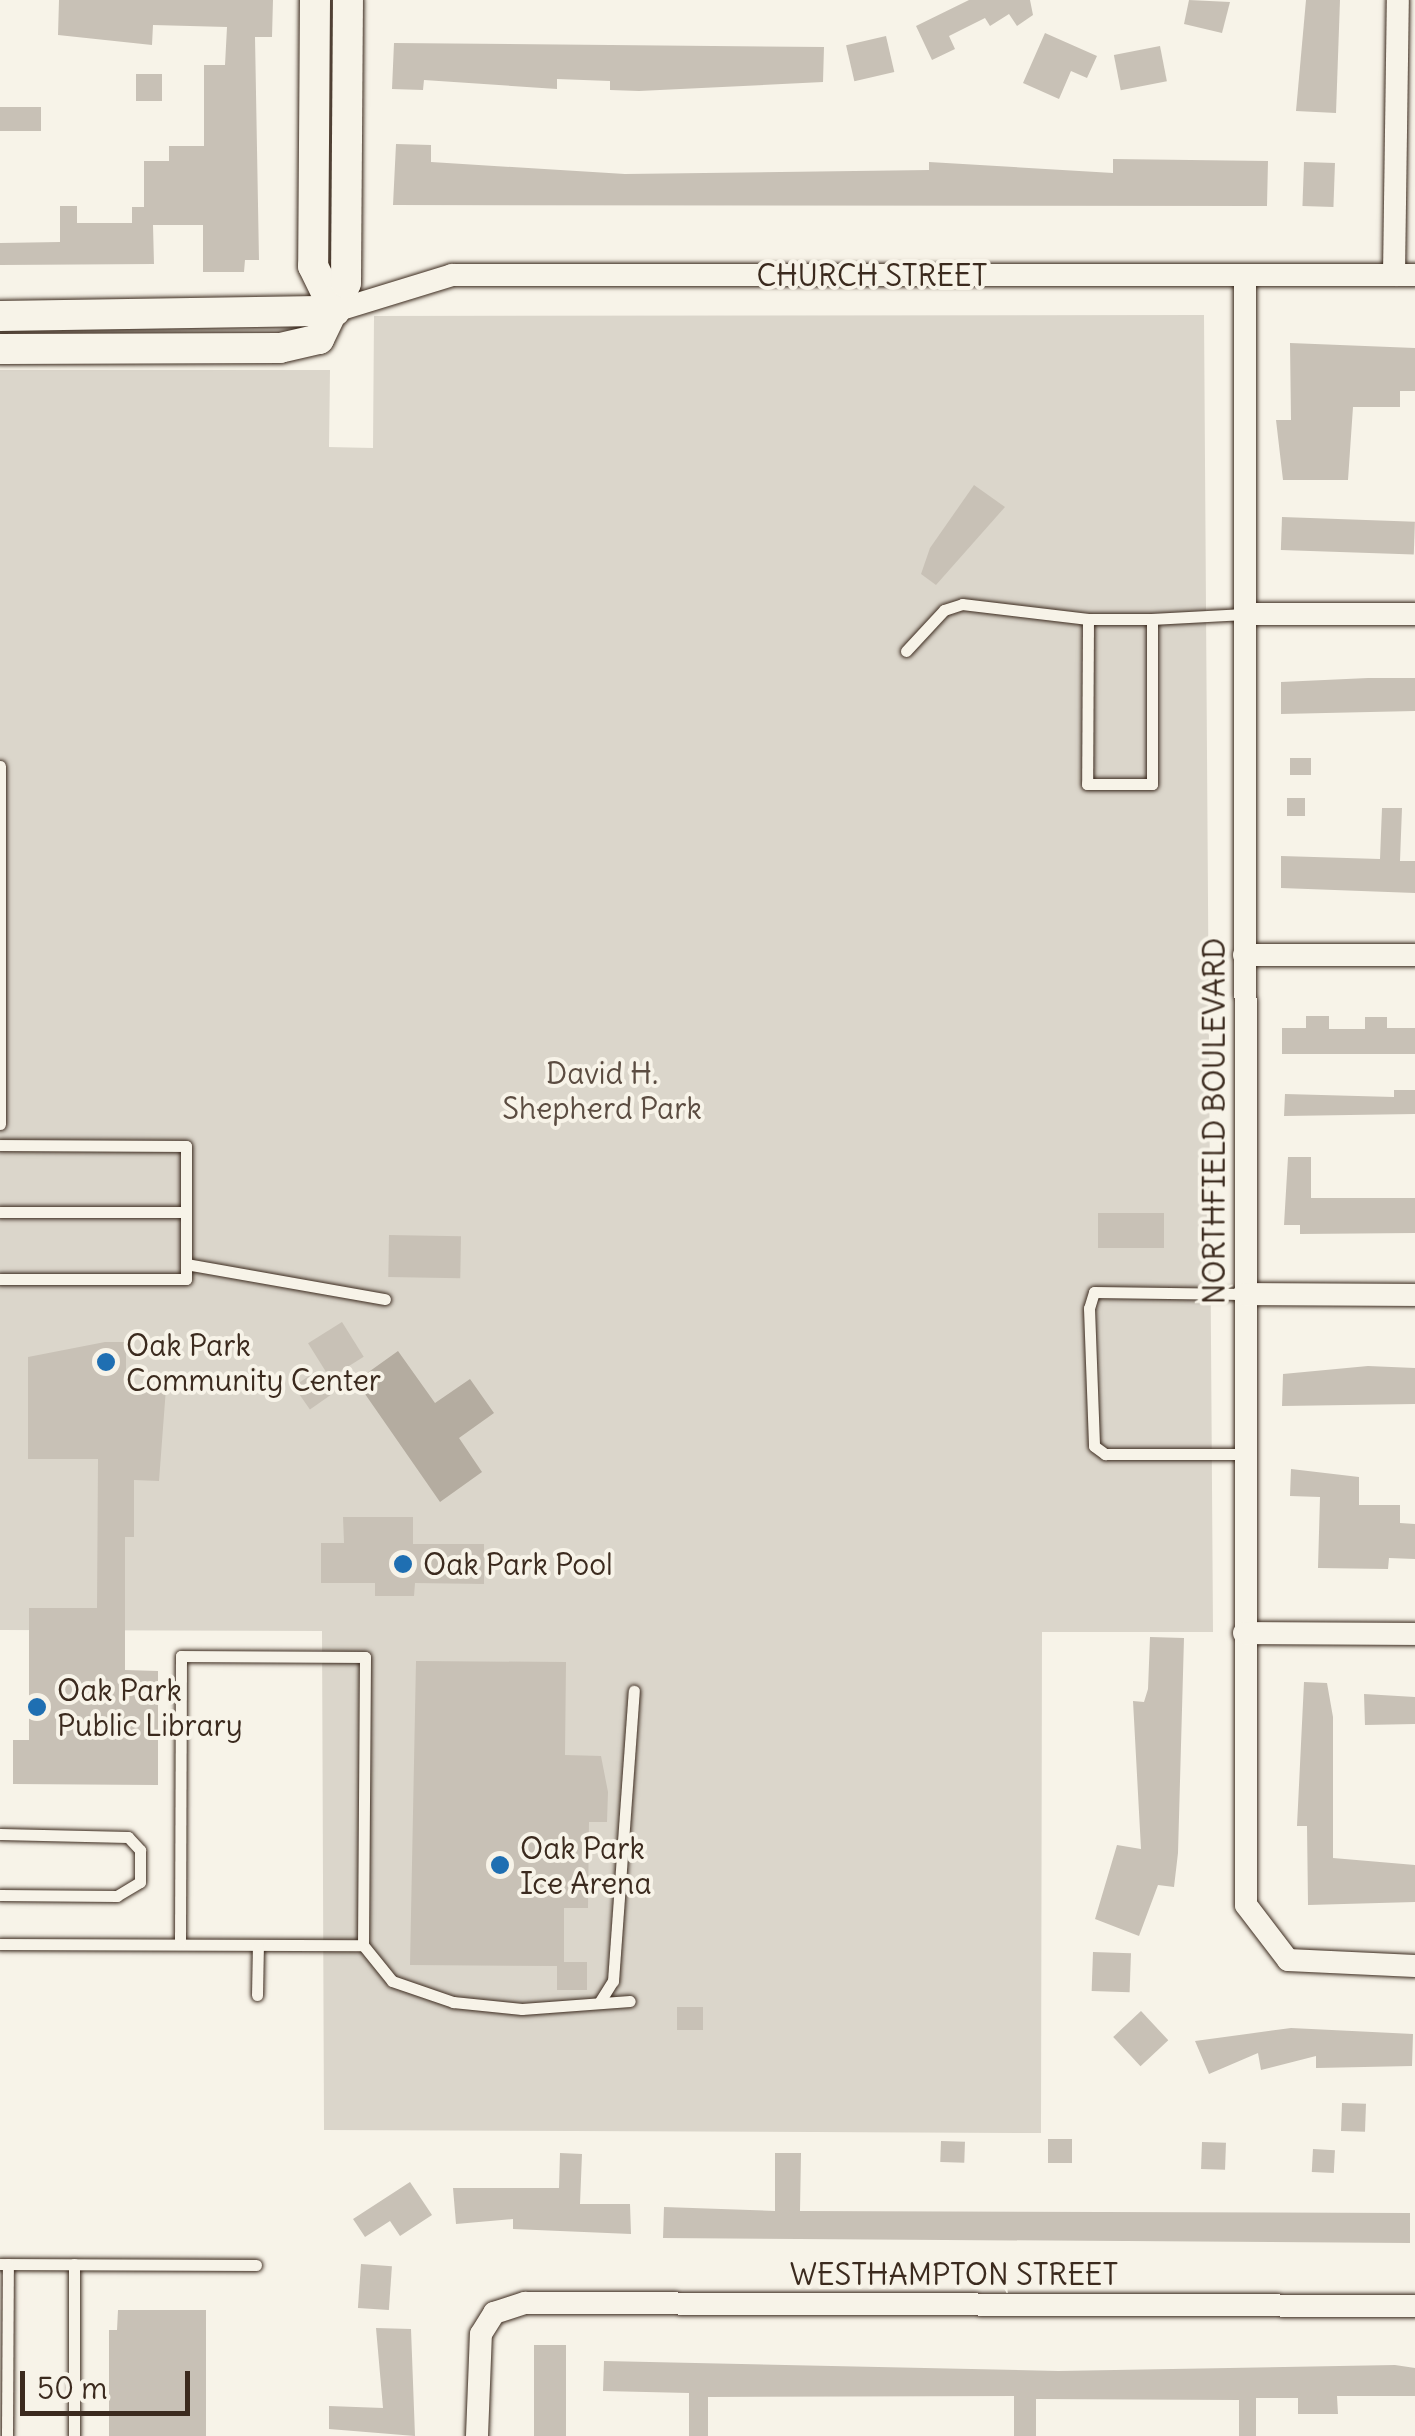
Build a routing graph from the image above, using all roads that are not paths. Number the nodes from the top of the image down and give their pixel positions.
1 (315, 0) edge
2 (348, 0) edge
3 (1398, 0) edge
4 (1245, 275) junction
5 (1404, 275) edge
6 (335, 311) junction
7 (174, 314) junction
8 (0, 316) edge
9 (43, 316) junction
10 (174, 348) junction
11 (0, 349) edge
12 (44, 350) junction
13 (1244, 614) junction
14 (1415, 614) edge
15 (1088, 619) junction
16 (1152, 619) junction
17 (906, 651) dead end
18 (0, 766) edge
19 (1244, 954) junction
20 (1415, 956) edge
21 (1, 1092) edge
22 (0, 1124) edge
23 (0, 1145) edge
24 (0, 1212) edge
25 (186, 1212) junction
26 (186, 1264) junction
27 (0, 1279) edge
28 (1244, 1294) junction
29 (1415, 1295) edge
30 (385, 1300) dead end
31 (1245, 1454) junction
32 (1244, 1634) junction
33 (1415, 1634) edge
34 (634, 1691) dead end
35 (0, 1834) edge
36 (0, 1895) edge
37 (0, 1944) edge
38 (180, 1944) junction
39 (363, 1945) junction
40 (258, 1946) junction
41 (1415, 1966) edge
42 (258, 1994) dead end
43 (630, 2000) dead end
44 (599, 2003) junction
45 (4, 2264) edge
46 (74, 2264) junction
47 (256, 2265) dead end
48 (1415, 2306) edge
49 (7, 2436) edge
50 (74, 2436) edge
51 (478, 2436) edge

1 - 6 street
2 - 6 street
3 - 5 street
4 - 5 street, CHURCH STREET
4 - 6 street, CHURCH STREET
4 - 13 street, NORTHFIELD BOULEVARD
6 - 7 street, CHURCH STREET
6 - 10 street, CHURCH STREET
7 - 9 street, CHURCH STREET
7 - 10 street
8 - 9 street, CHURCH STREET
9 - 12 street
10 - 12 street, CHURCH STREET
11 - 12 street, CHURCH STREET
13 - 14 street
13 - 16 lane
13 - 19 street, NORTHFIELD BOULEVARD
15 - 16 lane
15 - 16 lane
15 - 17 lane
18 - 21 lane
19 - 20 street
19 - 28 street, NORTHFIELD BOULEVARD
21 - 22 lane
23 - 25 lane
24 - 25 lane
25 - 26 lane
26 - 27 lane
26 - 30 lane
28 - 29 street
28 - 31 street, NORTHFIELD BOULEVARD
28 - 31 lane
31 - 32 street, NORTHFIELD BOULEVARD
32 - 33 street
32 - 41 street, NORTHFIELD BOULEVARD
34 - 44 lane
35 - 36 lane
37 - 38 lane
38 - 39 lane
38 - 40 lane
39 - 40 lane
39 - 44 lane
40 - 42 lane
43 - 44 lane
45 - 46 lane
45 - 49 lane
46 - 47 lane
46 - 50 lane
48 - 51 street, WESTHAMPTON STREET

